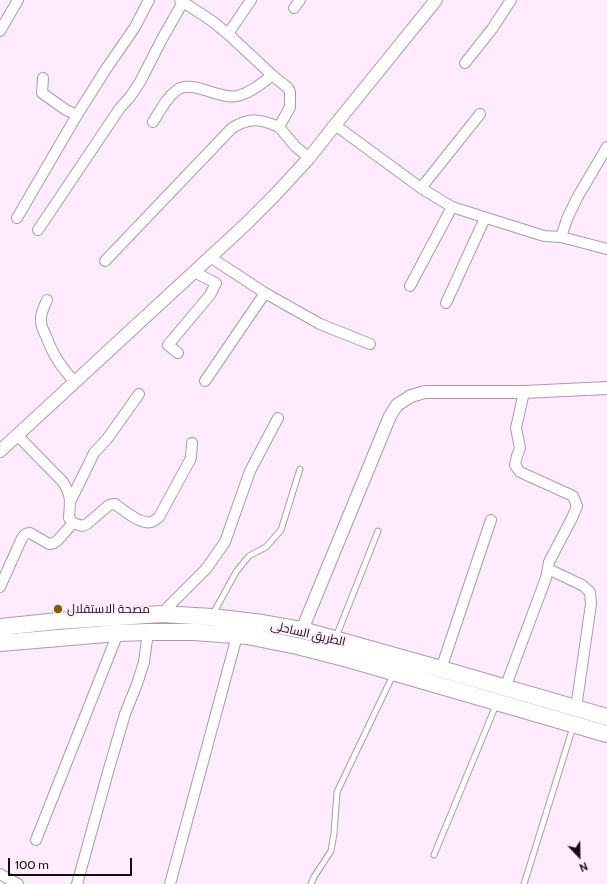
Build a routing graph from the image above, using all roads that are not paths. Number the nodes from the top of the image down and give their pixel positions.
1 (18, 0) edge
2 (149, 0) edge
3 (251, 0) edge
4 (435, 0) edge
5 (511, 0) edge
6 (182, 1) edge
7 (0, 31) edge
8 (228, 34) junction
9 (465, 63) dead end
10 (272, 75) junction
11 (43, 78) dead end
12 (480, 114) dead end
13 (77, 115) junction
14 (153, 122) dead end
15 (335, 125) junction
16 (279, 127) junction
17 (607, 148) edge
18 (308, 158) junction
19 (421, 188) junction
20 (452, 207) junction
21 (17, 218) dead end
22 (485, 218) junction
23 (38, 230) dead end
24 (561, 237) junction
25 (607, 249) edge
26 (210, 257) junction
27 (105, 261) dead end
28 (194, 272) junction
29 (410, 286) dead end
30 (265, 293) junction
31 (48, 300) dead end
32 (446, 303) dead end
33 (370, 344) dead end
34 (178, 353) dead end
35 (205, 381) dead end
36 (75, 382) junction
37 (607, 388) edge
38 (524, 392) junction
39 (139, 394) dead end
40 (278, 418) dead end
41 (17, 435) junction
42 (192, 443) dead end
43 (0, 451) edge
44 (300, 468) dead end
45 (71, 500) junction
46 (491, 520) dead end
47 (73, 523) junction
48 (378, 531) dead end
49 (548, 569) junction
50 (0, 587) edge
51 (161, 614) junction
52 (212, 617) junction
53 (0, 627) edge
54 (302, 630) junction
55 (148, 632) junction
56 (118, 633) junction
57 (237, 636) junction
58 (335, 640) junction
59 (0, 643) edge
60 (441, 669) junction
61 (394, 672) junction
62 (505, 688) junction
63 (497, 702) junction
64 (576, 708) junction
65 (607, 718) edge
66 (574, 724) junction
67 (607, 734) edge
68 (36, 840) dead end
69 (434, 855) dead end
70 (0, 874) edge
71 (18, 884) edge
72 (77, 884) edge
73 (170, 884) edge
74 (311, 884) edge
75 (524, 884) edge

1 - 7 street
2 - 13 street
3 - 8 street
4 - 15 street
5 - 9 street
6 - 8 street
6 - 23 street
8 - 10 street
10 - 14 street
10 - 16 street
11 - 13 street
12 - 19 street
13 - 21 street
15 - 18 street
15 - 19 street
16 - 18 street
16 - 27 street
17 - 24 street
18 - 26 street
19 - 20 street
20 - 22 street
20 - 29 street
22 - 24 street
22 - 32 street
24 - 25 street
26 - 28 street
26 - 30 street
28 - 34 street
28 - 36 street
30 - 33 street
30 - 35 street
31 - 36 street
36 - 41 street
37 - 38 street
38 - 49 street
38 - 54 street
39 - 45 street
40 - 51 street
41 - 43 street
41 - 45 street
42 - 47 street
44 - 52 lane
45 - 47 street
46 - 60 street
47 - 50 street
48 - 58 lane
49 - 62 street
49 - 64 street
51 - 52 highway, الطريق الساحلى
51 - 53 highway, الطريق الساحلى
52 - 54 highway, الطريق الساحلى
54 - 58 highway, الطريق الساحلى
55 - 56 highway, الطريق الساحلى
55 - 57 highway, الطريق الساحلى
55 - 72 street
56 - 59 highway, الطريق الساحلى
56 - 68 street
57 - 61 highway, الطريق الساحلى
57 - 73 street
58 - 60 highway, الطريق الساحلى
60 - 62 highway, الطريق الساحلى
61 - 63 highway, الطريق الساحلى
61 - 74 lane
62 - 64 highway, الطريق الساحلى
63 - 66 highway, الطريق الساحلى
63 - 69 lane
64 - 65 highway, الطريق الساحلى
66 - 67 highway, الطريق الساحلى
66 - 75 lane
70 - 71 street

